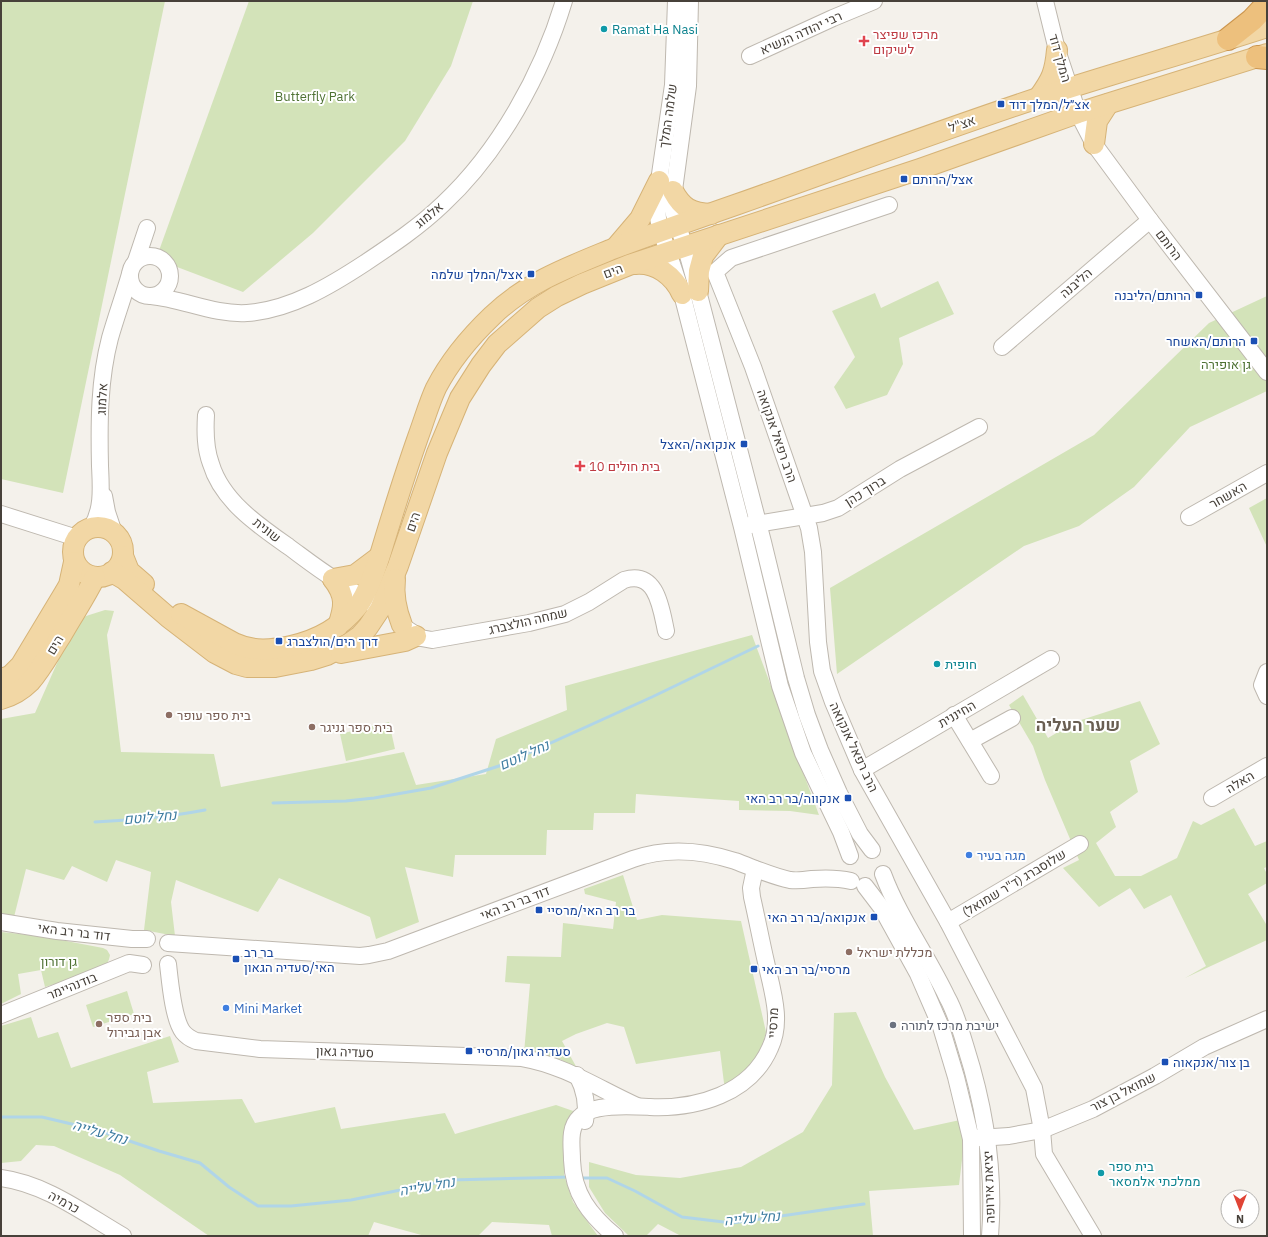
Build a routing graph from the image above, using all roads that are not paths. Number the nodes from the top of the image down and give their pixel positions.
1 (564, 1) edge
2 (676, 1) edge
3 (690, 1) edge
4 (874, 1) edge
5 (1045, 1) edge
6 (1267, 4) edge
7 (1267, 26) edge
8 (1228, 39) junction
9 (1057, 50) junction
10 (750, 56) dead end
11 (1264, 56) edge
12 (1069, 88) junction
13 (1039, 98) junction
14 (1108, 104) junction
15 (1078, 113) junction
16 (1094, 144) junction
17 (666, 186) junction
18 (889, 205) dead end
19 (711, 214) junction
20 (1150, 220) junction
21 (669, 228) junction
22 (719, 235) junction
23 (615, 248) junction
24 (677, 250) junction
25 (160, 258) junction
26 (629, 265) junction
27 (133, 268) junction
28 (170, 280) junction
29 (690, 292) junction
30 (148, 296) junction
31 (201, 306) junction
32 (115, 322) junction
33 (1002, 347) dead end
34 (1267, 372) edge
35 (206, 415) dead end
36 (978, 427) dead end
37 (1267, 473) edge
38 (101, 477) junction
39 (1, 514) edge
40 (806, 517) junction
41 (1190, 517) dead end
42 (759, 524) junction
43 (742, 527) junction
44 (84, 533) junction
45 (114, 533) junction
46 (379, 557) junction
47 (74, 562) junction
48 (398, 566) junction
49 (110, 569) junction
50 (333, 579) junction
51 (363, 598) junction
52 (380, 609) junction
53 (338, 626) junction
54 (409, 630) junction
55 (666, 631) dead end
56 (327, 655) junction
57 (1051, 659) dead end
58 (1267, 672) edge
59 (1, 679) edge
60 (1267, 696) edge
61 (1, 698) edge
62 (954, 715) junction
63 (1012, 718) dead end
64 (970, 741) junction
65 (1267, 766) edge
66 (862, 770) junction
67 (991, 776) dead end
68 (1212, 798) dead end
69 (1080, 844) dead end
70 (872, 850) junction
71 (848, 859) junction
72 (755, 869) junction
73 (883, 874) junction
74 (813, 879) junction
75 (858, 884) junction
76 (1, 922) edge
77 (948, 922) junction
78 (148, 938) junction
79 (168, 943) junction
80 (212, 945) junction
81 (169, 962) junction
82 (143, 965) junction
83 (1, 1015) edge
84 (1267, 1019) edge
85 (577, 1075) junction
86 (638, 1106) junction
87 (586, 1112) junction
88 (1042, 1130) junction
89 (988, 1138) junction
90 (971, 1139) junction
91 (1, 1178) edge
92 (123, 1236) edge
93 (615, 1236) edge
94 (972, 1236) edge
95 (990, 1236) edge
96 (1093, 1236) edge

1 - 31 street, אלמוג
2 - 17 street, שלמה המלך
3 - 17 street, שלמה המלך
4 - 10 street, רבי יהודה הנשיא
5 - 9 street, המלך דוד
6 - 8 highway
7 - 8 main road, אצ"ל
8 - 12 main road, אצ"ל
9 - 12 street, המלך דוד
9 - 13 main road
11 - 14 main road
12 - 13 main road, אצ"ל
12 - 15 street, המלך דוד
13 - 19 main road, אצ"ל
14 - 15 main road
14 - 16 main road
15 - 16 street, הרותם
15 - 22 main road
16 - 20 street, הרותם
17 - 19 main road
17 - 21 street, שלמה המלך
17 - 23 main road
18 - 40 street, הרב רפאל אנקואה
19 - 21 main road, אצ"ל
20 - 33 street, הליבנה
20 - 34 street, הרותם
21 - 23 main road, הים
21 - 24 street
22 - 24 main road
22 - 29 main road
23 - 46 main road, הים
24 - 26 main road, הים
24 - 29 street
25 - 27 street
25 - 27 street, אלמוג
25 - 28 street
26 - 29 main road
26 - 48 main road, הים
27 - 30 street
27 - 32 street, אלמוג
28 - 30 street
28 - 31 street, אלמוג
29 - 42 street
29 - 43 street
30 - 31 street, אלמוג
30 - 32 street, אלמוג
32 - 38 street, אלמוג
35 - 50 street, שונית
36 - 40 street, ברוך כהן
37 - 41 street, האשחר
38 - 44 street, אלמוג
38 - 45 street, אלמוג
39 - 44 street
40 - 42 street, ברוך כהן
40 - 66 street, הרב רפאל אנקואה
42 - 43 street, ברוך כהן
42 - 70 street
43 - 71 street
44 - 45 main road
44 - 47 main road
45 - 49 main road
46 - 50 main road
46 - 51 main road, הים
47 - 49 main road
47 - 59 main road, הים
48 - 52 main road, הים
48 - 54 main road
49 - 53 main road, הים
49 - 56 main road, הים
49 - 61 main road, הים
50 - 51 street, שונית
50 - 53 main road
51 - 52 street, שונית
51 - 53 main road, הים
52 - 54 street, שמחה הולצברג
52 - 56 main road, הים
54 - 55 street, שמחה הולצברג
54 - 56 main road
57 - 62 street, החיננית
58 - 60 street
62 - 64 street
62 - 66 street, החיננית
63 - 64 street
64 - 67 street
65 - 68 street, האלה
66 - 77 street, הרב רפאל אנקואה
69 - 77 street, שלוסברג (ד"ר שמואל)
70 - 71 street
70 - 73 street
71 - 74 street, דוד בר רב האי
71 - 75 street
72 - 74 street, דוד בר רב האי
72 - 80 street, דוד בר רב האי
72 - 86 street, מרסיי
73 - 75 street
73 - 89 street
74 - 75 street, דוד בר רב האי
75 - 90 street
76 - 78 street, דוד בר רב האי
77 - 88 street, הרב רפאל אנקואה
78 - 79 street
78 - 82 street
79 - 80 street, דוד בר רב האי
79 - 81 street
80 - 81 street, דוד בר רב האי
81 - 82 street
81 - 85 street, סעדיה גאון
82 - 83 street, בודנהיימר
84 - 88 street, שמואל בן צור
85 - 86 street, מרסיי
85 - 87 street
86 - 87 street, מרסיי
87 - 93 street
88 - 89 street, שמואל בן צור
88 - 96 street, הרב רפאל אנקואה
89 - 90 street, שמואל בן צור
89 - 95 street, יציאת אירופה
90 - 94 street, יציאת אירופה
91 - 92 street, כרמיה

